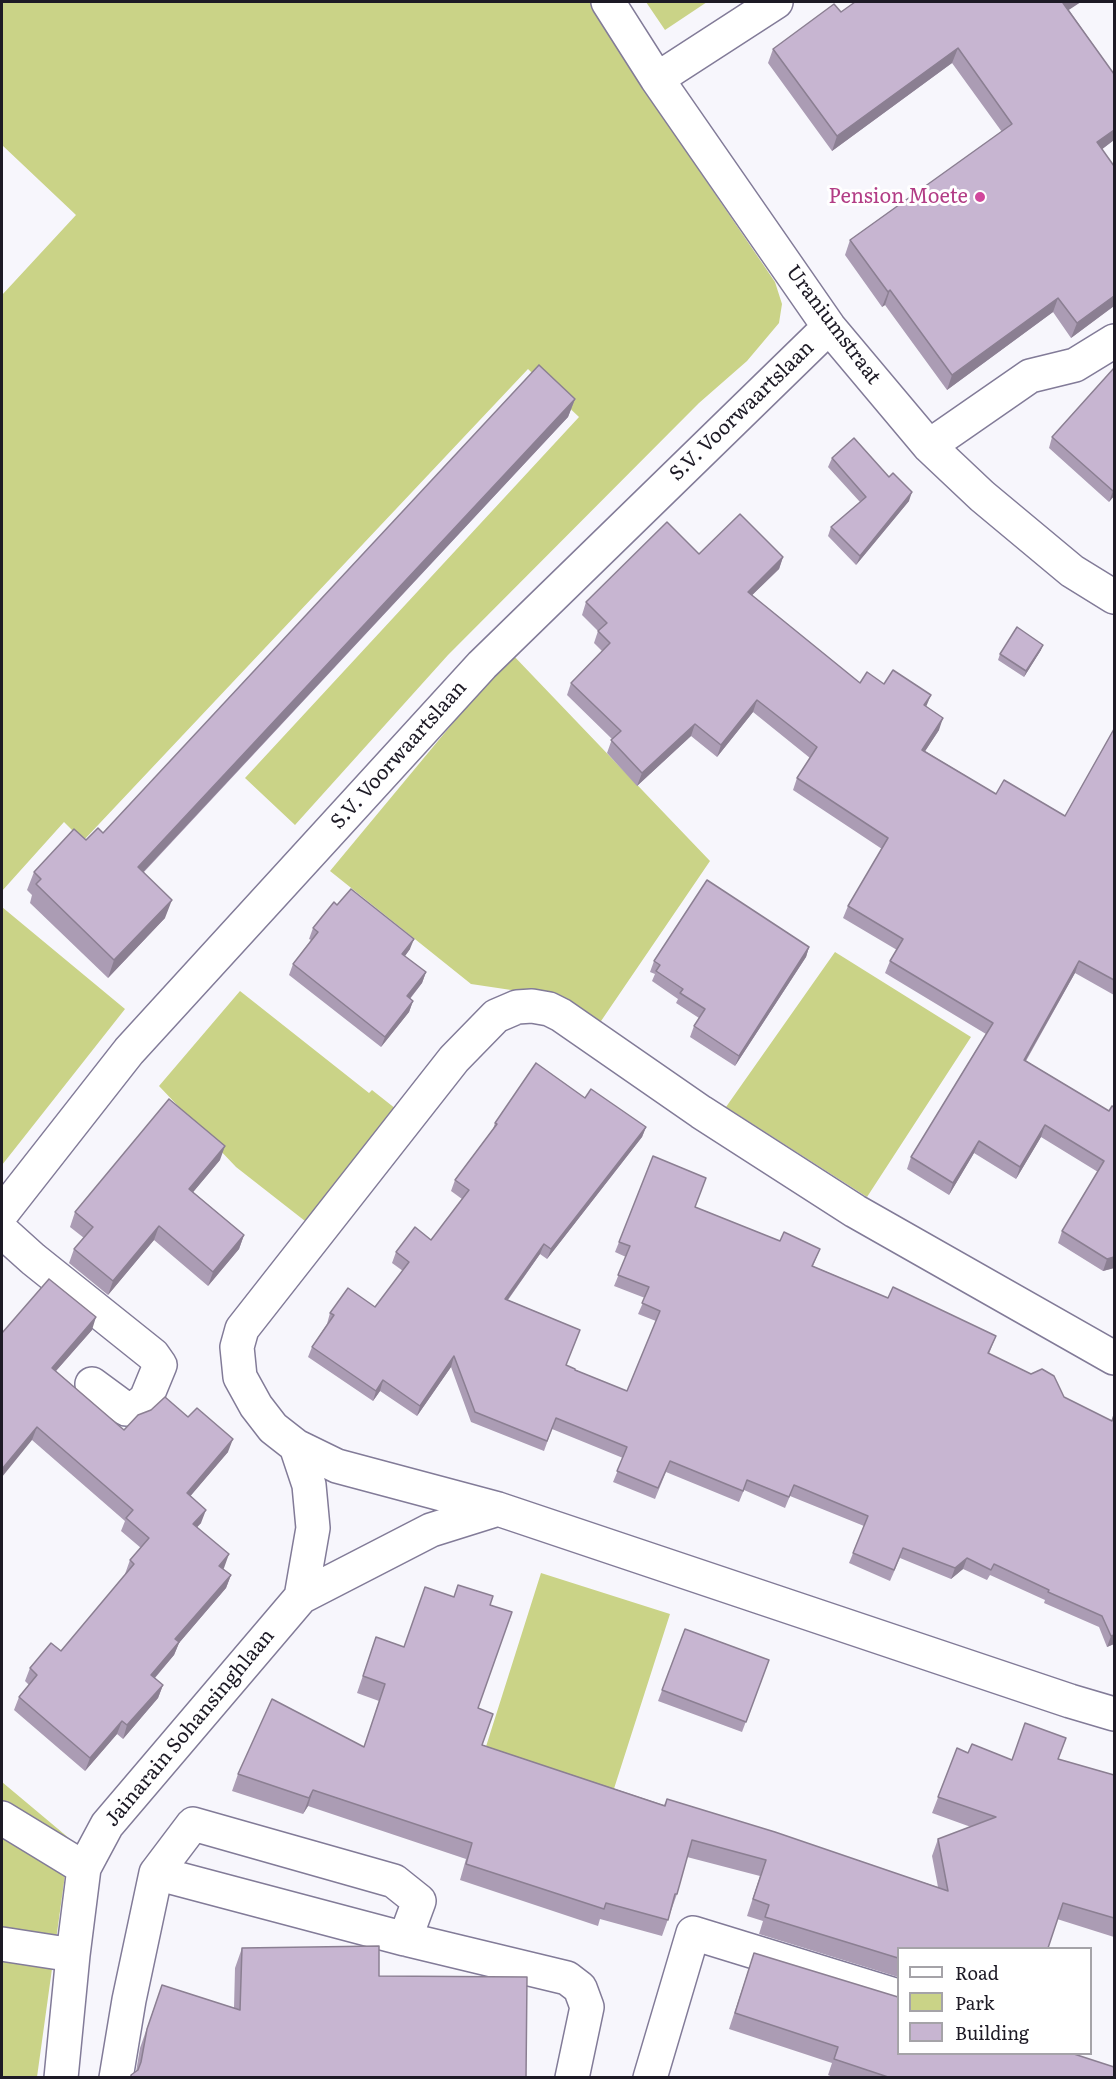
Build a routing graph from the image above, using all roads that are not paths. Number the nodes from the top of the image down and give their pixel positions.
1 (608, 2) edge
2 (776, 2) edge
3 (657, 79) junction
4 (829, 327) junction
5 (1114, 341) edge
6 (929, 446) junction
7 (1114, 597) edge
8 (2, 1213) edge
9 (2, 1231) edge
10 (1114, 1358) edge
11 (92, 1384) dead end
12 (296, 1446) junction
13 (498, 1509) junction
14 (301, 1596) junction
15 (1114, 1714) edge
16 (2, 1818) edge
17 (84, 1868) junction
18 (156, 1873) junction
19 (405, 1939) junction
20 (3, 1951) edge
21 (73, 1955) junction
22 (897, 1996) edge
23 (61, 2078) edge
24 (116, 2078) edge
25 (572, 2078) edge
26 (650, 2078) edge

1 - 3 street, Uraniumstraat
2 - 3 street
3 - 4 street, Uraniumstraat
4 - 6 street, Uraniumstraat
4 - 8 street, S.V. Voorwaartslaan
5 - 6 street
6 - 7 street, Uraniumstraat
9 - 11 street
10 - 12 street
12 - 13 street
12 - 14 street
13 - 14 street
13 - 15 street
14 - 17 street, Jainarain Sohansinghlaan
16 - 17 street
17 - 21 street, Jainarain Sohansinghlaan
18 - 19 street
18 - 19 street
18 - 24 street
19 - 25 street
20 - 21 street
21 - 23 street, Jainarain Sohansinghlaan
22 - 26 street

